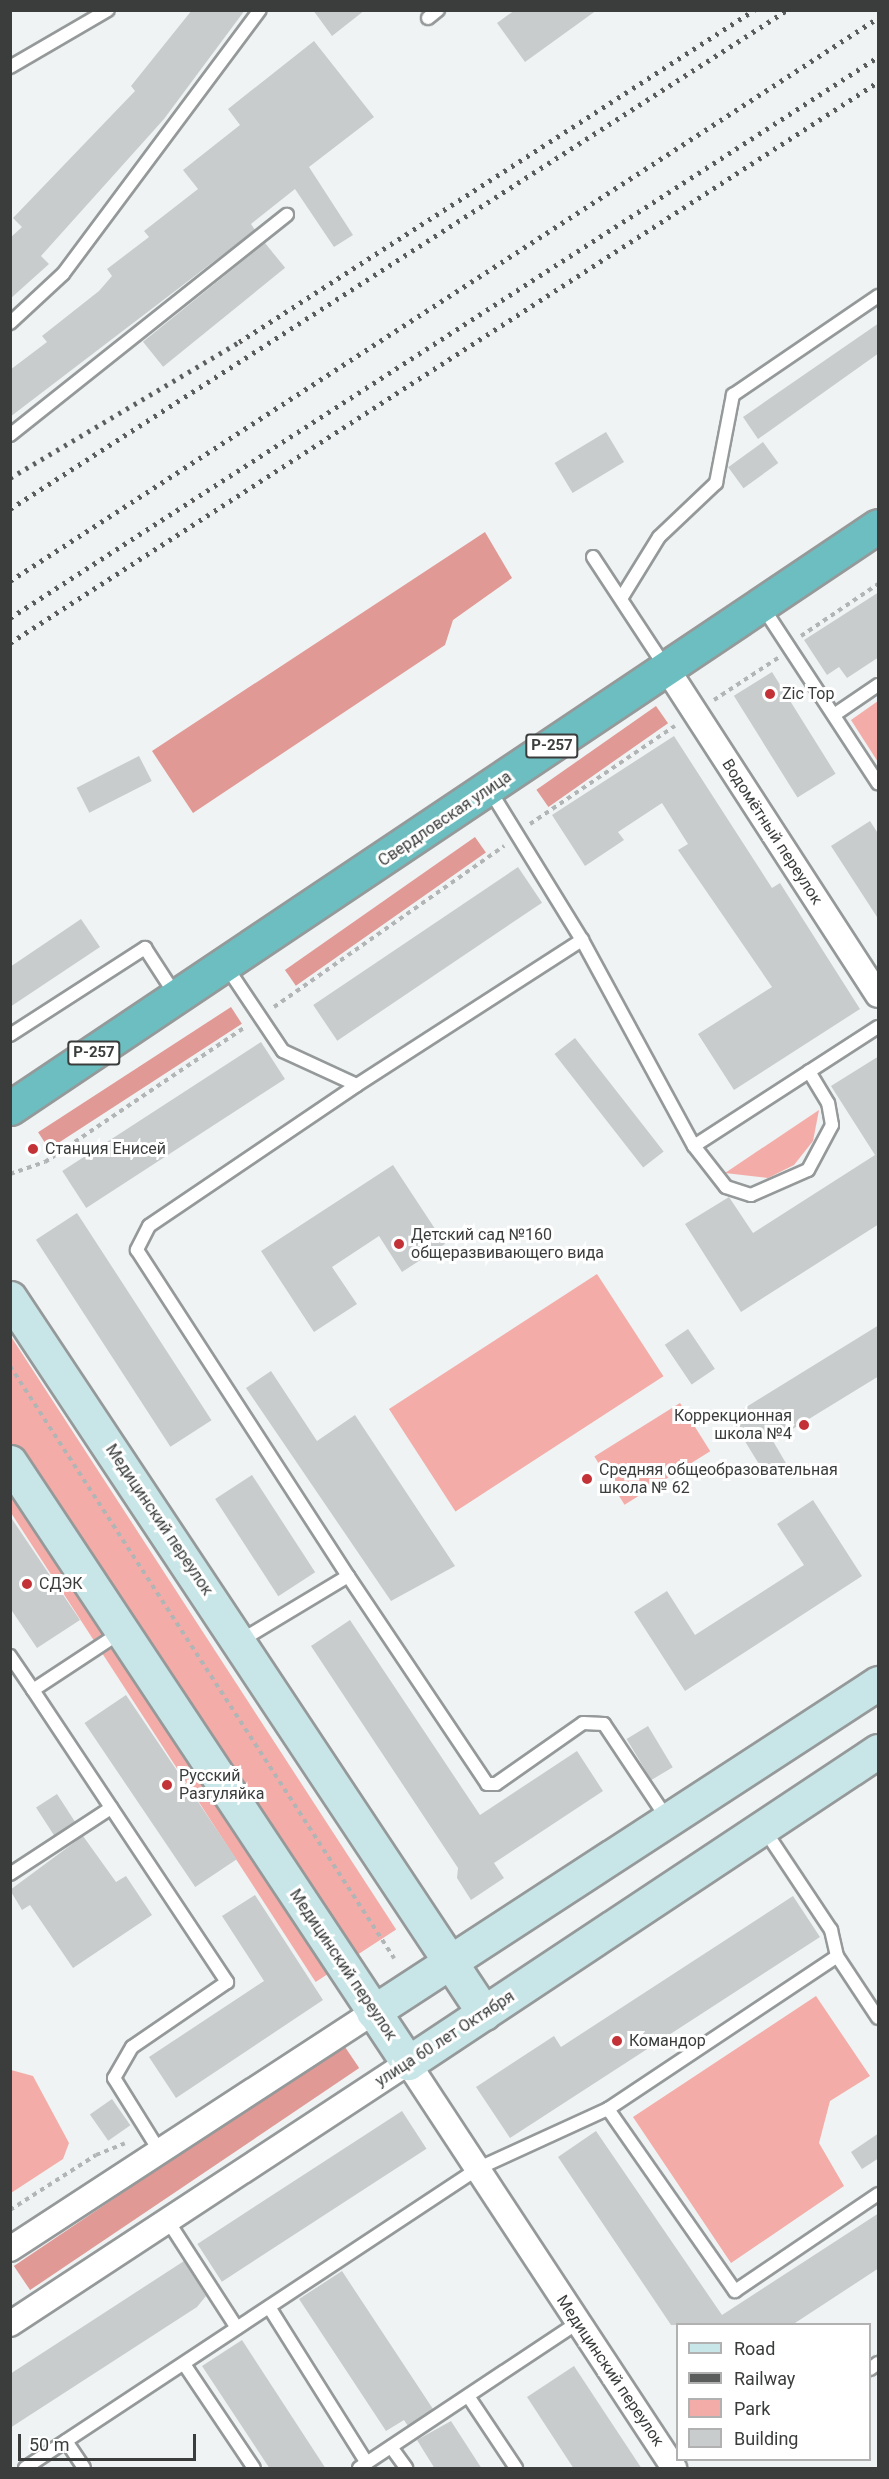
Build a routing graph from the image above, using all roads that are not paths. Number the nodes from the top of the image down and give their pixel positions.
1 (108, 10) edge
2 (260, 10) edge
3 (10, 67) edge
4 (287, 215) dead end
5 (879, 296) edge
6 (10, 323) edge
7 (10, 435) edge
8 (879, 526) edge
9 (592, 557) dead end
10 (622, 597) junction
11 (761, 605) junction
12 (667, 669) junction
13 (879, 685) edge
14 (834, 715) junction
15 (879, 783) edge
16 (489, 789) junction
17 (582, 940) junction
18 (226, 966) junction
19 (879, 995) edge
20 (177, 998) junction
21 (879, 1027) edge
22 (10, 1035) edge
23 (810, 1071) junction
24 (357, 1085) junction
25 (10, 1108) edge
26 (694, 1146) junction
27 (10, 1298) edge
28 (10, 1462) edge
29 (348, 1576) junction
30 (123, 1630) junction
31 (240, 1641) junction
32 (10, 1656) edge
33 (879, 1683) edge
34 (33, 1690) junction
35 (879, 1751) edge
36 (111, 1808) junction
37 (666, 1817) junction
38 (763, 1828) junction
39 (10, 1874) edge
40 (837, 1956) junction
41 (452, 1961) junction
42 (373, 2012) junction
43 (484, 2013) junction
44 (879, 2018) edge
45 (408, 2062) junction
46 (608, 2109) junction
47 (159, 2152) junction
48 (479, 2168) junction
49 (879, 2194) edge
50 (168, 2221) junction
51 (10, 2249) edge
52 (269, 2307) junction
53 (577, 2323) junction
54 (10, 2324) edge
55 (237, 2328) junction
56 (184, 2364) junction
57 (468, 2396) junction
58 (66, 2441) junction
59 (392, 2447) junction
60 (363, 2466) edge
61 (25, 2469) edge
62 (84, 2469) edge
63 (254, 2469) edge
64 (406, 2469) edge
65 (516, 2469) edge
66 (674, 2469) edge

1 - 3 lane
2 - 6 lane
4 - 7 lane
5 - 10 lane
8 - 11 highway, Свердловская улица / Р-257
9 - 10 lane
10 - 12 lane
11 - 12 highway, Свердловская улица / Р-257
11 - 14 lane
12 - 16 highway, Свердловская улица / Р-257
12 - 19 street, Водомётный переулок
13 - 14 lane
14 - 15 lane
16 - 17 lane
16 - 18 highway, Свердловская улица / Р-257
17 - 24 lane
17 - 26 lane
18 - 20 highway, Свердловская улица / Р-257
18 - 24 lane
20 - 22 lane
20 - 25 highway, Свердловская улица / Р-257
21 - 23 lane
23 - 26 lane
23 - 26 lane
24 - 29 lane
27 - 31 main road, Медицинский переулок
28 - 30 main road, Медицинский переулок
29 - 31 lane
29 - 37 lane
30 - 34 lane
30 - 42 main road, Медицинский переулок
31 - 41 main road, Медицинский переулок
32 - 34 lane
33 - 37 main road
34 - 36 lane
35 - 38 main road, улица 60 лет Октября
36 - 39 lane
36 - 47 lane
37 - 41 main road
38 - 40 lane
38 - 43 main road, улица 60 лет Октября
40 - 44 lane
40 - 46 lane
41 - 42 main road
41 - 43 main road, Медицинский переулок
42 - 45 main road, Медицинский переулок
42 - 47 street
43 - 45 main road, улица 60 лет Октября
45 - 48 street, Медицинский переулок
45 - 50 street, улица 60 лет Октября
46 - 48 lane
46 - 49 lane
47 - 51 street
48 - 52 lane
48 - 53 street, Медицинский переулок
50 - 54 street, улица 60 лет Октября
50 - 55 lane
52 - 55 lane
52 - 60 lane
53 - 57 lane
53 - 66 street, Медицинский переулок
55 - 56 lane
56 - 58 lane
56 - 63 lane
57 - 59 lane
57 - 65 lane
58 - 61 lane
58 - 62 lane
59 - 60 lane
59 - 64 lane

